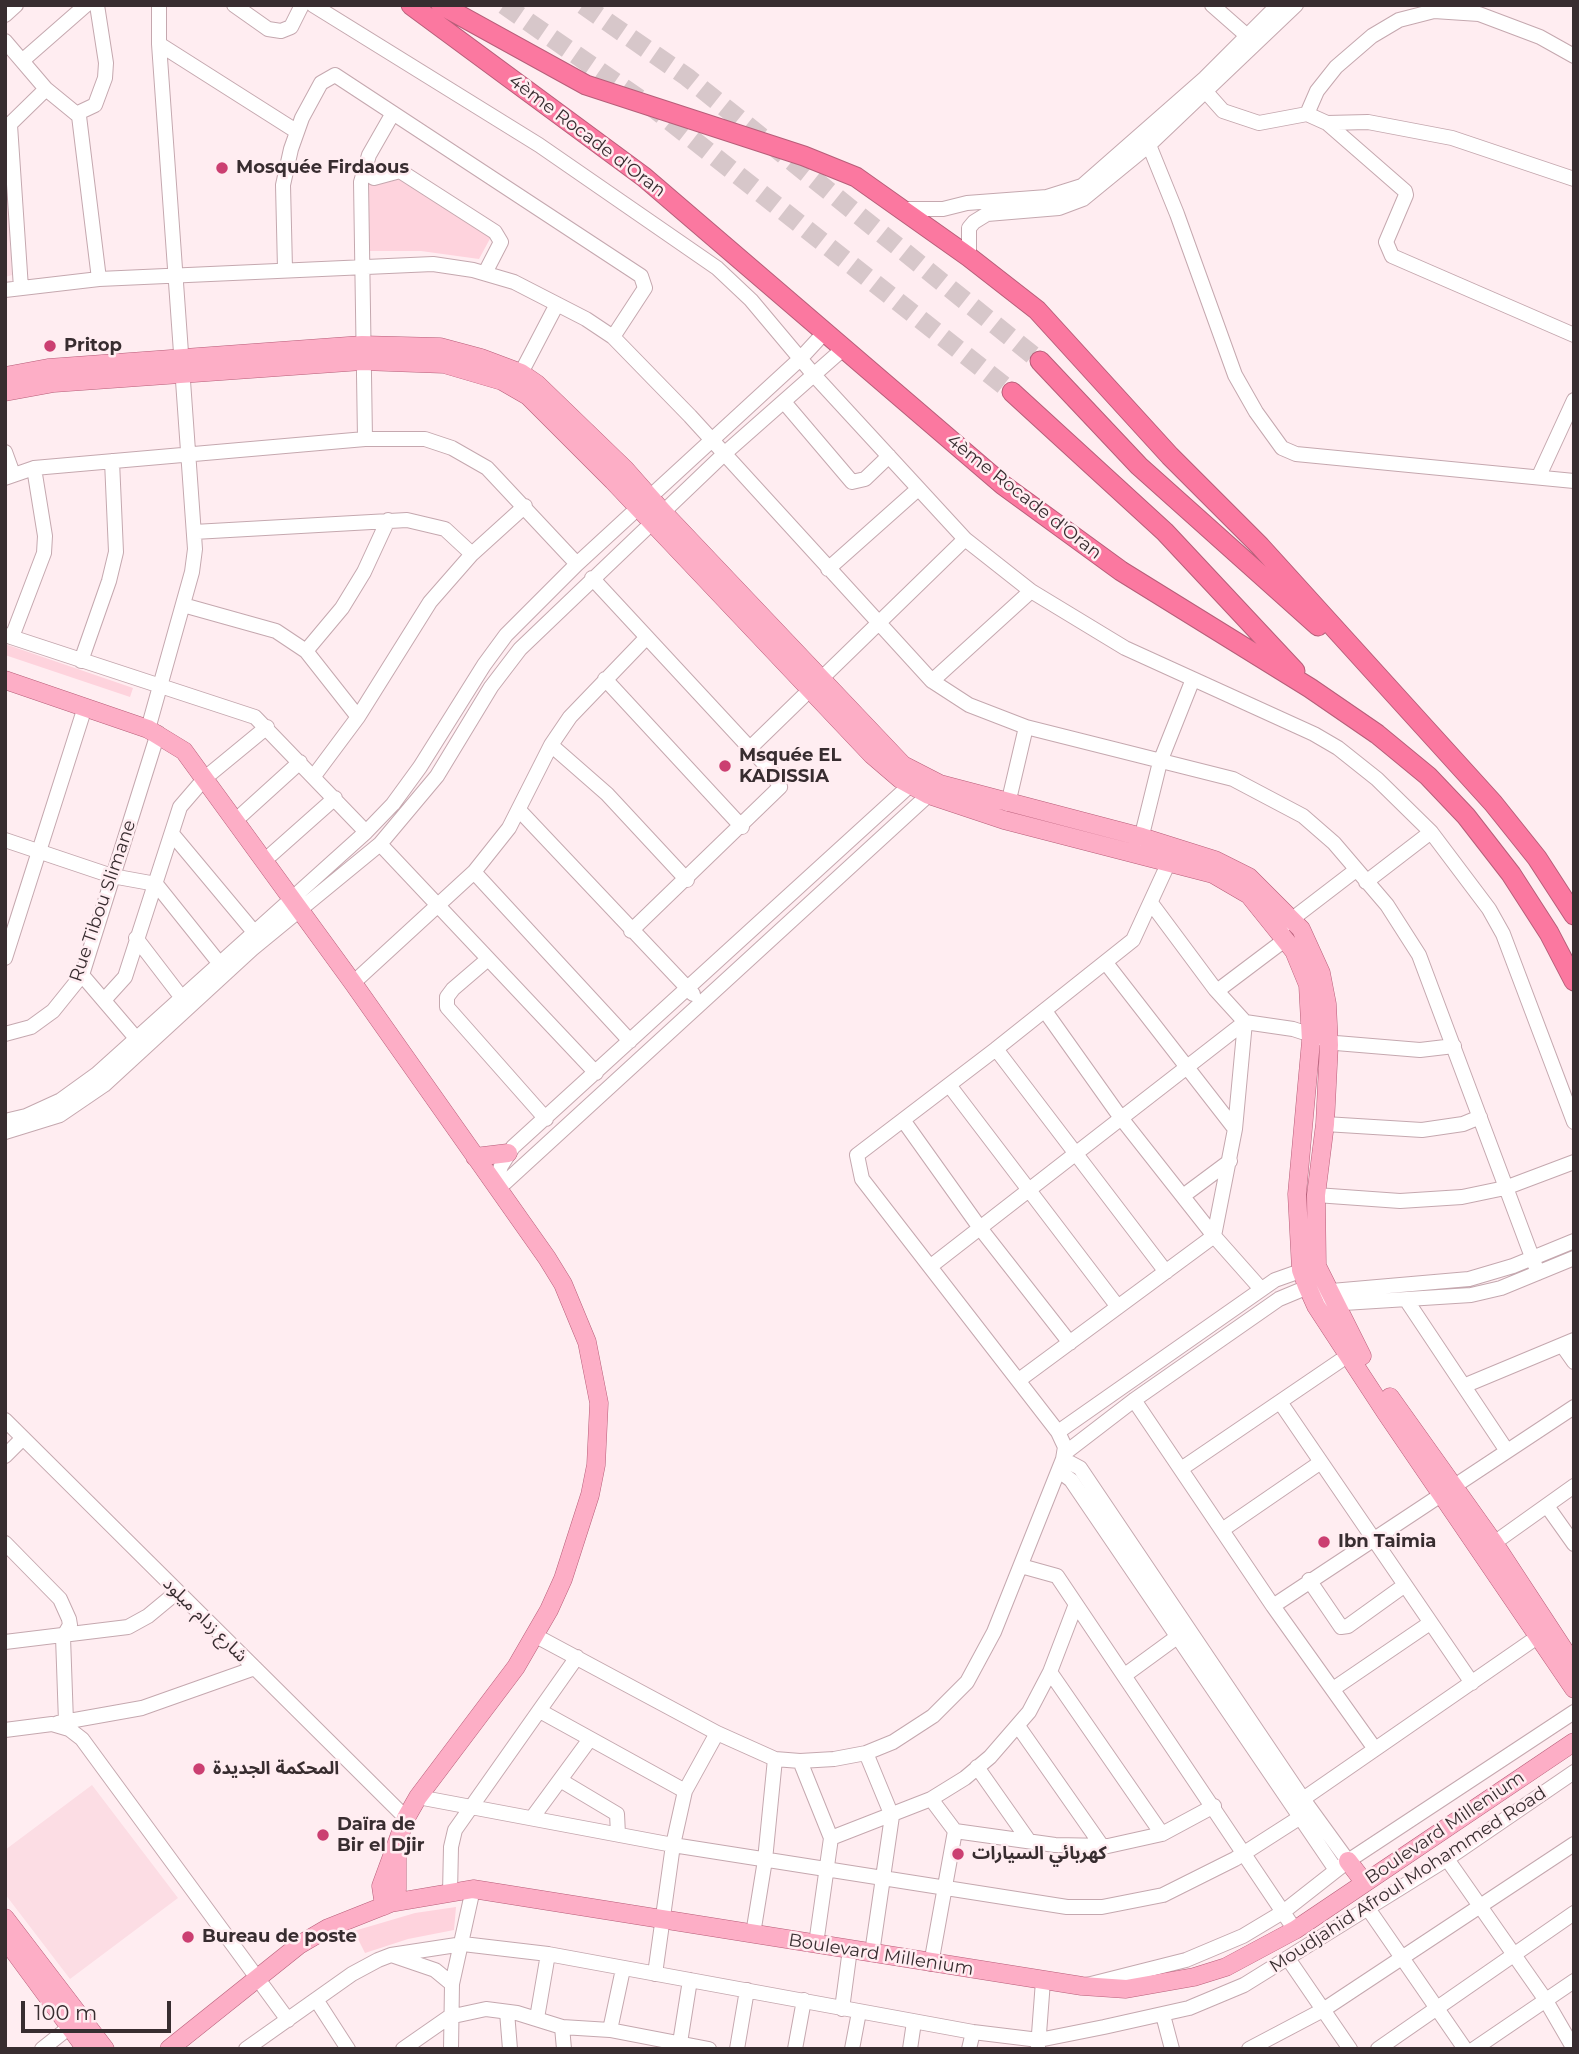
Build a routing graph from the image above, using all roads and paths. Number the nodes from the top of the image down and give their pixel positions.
1 (16, 5) edge
2 (86, 5) edge
3 (97, 5) edge
4 (159, 5) edge
5 (234, 5) edge
6 (302, 5) edge
7 (313, 5) edge
8 (411, 5) edge
9 (441, 5) edge
10 (1212, 5) edge
11 (1278, 5) edge
12 (1296, 5) edge
13 (5, 15) edge
14 (1251, 39) junction
15 (5, 41) edge
16 (159, 44) junction
17 (1574, 56) edge
18 (22, 61) junction
19 (1202, 88) junction
20 (46, 89) junction
21 (78, 113) junction
22 (393, 113) junction
23 (1307, 114) junction
24 (1327, 123) junction
25 (7, 127) edge
26 (296, 131) junction
27 (1149, 145) junction
28 (362, 171) junction
29 (1574, 179) edge
30 (1049, 203) junction
31 (904, 209) junction
32 (970, 257) junction
33 (360, 266) junction
34 (285, 269) junction
35 (485, 273) junction
36 (175, 275) junction
37 (99, 279) junction
38 (21, 288) junction
39 (5, 290) edge
40 (557, 303) junction
41 (824, 332) junction
42 (1574, 335) edge
43 (612, 337) junction
44 (843, 349) junction
45 (362, 353) junction
46 (800, 359) junction
47 (1040, 360) tunnel mouth
48 (181, 366) junction
49 (521, 373) junction
50 (5, 376) edge
51 (814, 376) junction
52 (5, 391) edge
53 (1012, 392) tunnel mouth
54 (1574, 400) edge
55 (783, 402) junction
56 (710, 438) junction
57 (365, 439) junction
58 (5, 452) edge
59 (724, 454) junction
60 (187, 456) junction
61 (889, 456) junction
62 (112, 461) junction
63 (34, 468) junction
64 (9, 476) edge
65 (1539, 476) junction
66 (1574, 481) edge
67 (918, 489) junction
68 (525, 506) junction
69 (651, 510) junction
70 (388, 520) junction
71 (194, 532) junction
72 (965, 539) junction
73 (472, 554) junction
74 (577, 564) junction
75 (828, 569) junction
76 (592, 578) junction
77 (1031, 591) junction
78 (183, 605) junction
79 (878, 622) junction
80 (8, 636) edge
81 (646, 639) junction
82 (306, 652) junction
83 (81, 661) junction
84 (1372, 672) junction
85 (605, 679) junction
86 (1193, 679) junction
87 (932, 681) junction
88 (6, 682) edge
89 (160, 684) junction
90 (816, 686) junction
91 (1310, 688) junction
92 (85, 707) junction
93 (358, 717) junction
94 (267, 727) junction
95 (1026, 727) junction
96 (153, 731) junction
97 (551, 746) junction
98 (750, 748) junction
99 (300, 762) junction
100 (1160, 762) junction
101 (314, 776) junction
102 (205, 778) junction
103 (916, 780) junction
104 (934, 790) junction
105 (335, 798) junction
106 (1008, 804) junction
107 (519, 810) junction
108 (236, 820) junction
109 (742, 827) junction
110 (366, 832) junction
111 (1431, 832) junction
112 (173, 835) junction
113 (1142, 837) junction
114 (5, 840) edge
115 (380, 844) junction
116 (39, 854) junction
117 (1137, 855) junction
118 (264, 861) junction
119 (1168, 864) junction
120 (1356, 870) junction
121 (474, 872) junction
122 (112, 876) junction
123 (687, 880) junction
124 (1366, 881) junction
125 (156, 884) junction
126 (1151, 903) junction
127 (297, 905) junction
128 (439, 907) junction
129 (1574, 915) edge
130 (1286, 929) junction
131 (631, 931) junction
132 (254, 932) junction
133 (136, 938) junction
134 (5, 958) edge
135 (488, 958) junction
136 (1106, 963) junction
137 (220, 964) junction
138 (82, 975) junction
139 (1574, 981) edge
140 (353, 983) junction
141 (688, 989) junction
142 (1217, 991) junction
143 (182, 998) junction
144 (105, 999) junction
145 (701, 1002) junction
146 (1045, 1011) junction
147 (1245, 1022) junction
148 (5, 1034) edge
149 (1311, 1034) junction
150 (1328, 1040) junction
151 (631, 1041) junction
152 (141, 1043) junction
153 (1454, 1046) junction
154 (996, 1049) junction
155 (1186, 1067) junction
156 (596, 1073) junction
157 (949, 1085) junction
158 (1480, 1117) junction
159 (546, 1118) junction
160 (1122, 1118) junction
161 (903, 1120) junction
162 (5, 1121) edge
163 (1574, 1122) edge
164 (1325, 1124) junction
165 (1235, 1129) junction
166 (5, 1132) edge
167 (508, 1153) junction
168 (1076, 1153) junction
169 (475, 1157) junction
170 (1230, 1161) junction
171 (1574, 1162) edge
172 (496, 1187) junction
173 (1506, 1188) junction
174 (1027, 1191) junction
175 (1316, 1195) junction
176 (1183, 1196) junction
177 (980, 1228) junction
178 (1214, 1236) junction
179 (1574, 1241) edge
180 (1532, 1258) junction
181 (1574, 1258) edge
182 (931, 1266) junction
183 (1166, 1272) junction
184 (1538, 1273) junction
185 (1317, 1287) junction
186 (1261, 1289) junction
187 (1407, 1301) junction
188 (1118, 1307) junction
189 (1070, 1343) junction
190 (1568, 1343) edge
191 (1353, 1353) junction
192 (1574, 1362) edge
193 (1018, 1380) junction
194 (1466, 1385) junction
195 (1134, 1400) junction
196 (1280, 1402) junction
197 (1574, 1407) edge
198 (5, 1420) edge
199 (1058, 1432) junction
200 (23, 1438) junction
201 (1507, 1451) junction
202 (5, 1456) edge
203 (1062, 1461) junction
204 (1321, 1462) junction
205 (1181, 1469) junction
206 (1574, 1486) edge
207 (1447, 1491) junction
208 (1546, 1506) junction
209 (1222, 1530) junction
210 (1375, 1541) junction
211 (1494, 1543) junction
212 (5, 1544) edge
213 (1574, 1544) edge
214 (22, 1561) junction
215 (5, 1562) edge
216 (1021, 1566) junction
217 (1309, 1580) junction
218 (1405, 1585) junction
219 (177, 1592) junction
220 (1076, 1604) junction
221 (1273, 1606) junction
222 (1430, 1623) junction
223 (1544, 1633) junction
224 (536, 1636) junction
225 (63, 1637) junction
226 (1177, 1637) junction
227 (5, 1642) edge
228 (1195, 1651) junction
229 (577, 1657) junction
230 (1574, 1665) edge
231 (255, 1668) junction
232 (1049, 1672) junction
233 (1125, 1675) junction
234 (1472, 1683) junction
235 (1333, 1689) junction
236 (1574, 1689) edge
237 (540, 1711) junction
238 (1574, 1712) edge
239 (59, 1723) junction
240 (1018, 1726) junction
241 (5, 1730) edge
242 (717, 1733) junction
243 (590, 1739) junction
244 (1574, 1742) edge
245 (1375, 1749) junction
246 (866, 1752) junction
247 (775, 1759) junction
248 (800, 1761) junction
249 (977, 1767) junction
250 (1574, 1772) edge
251 (560, 1780) junction
252 (685, 1791) junction
253 (418, 1797) junction
254 (931, 1799) junction
255 (1303, 1800) junction
256 (1214, 1806) junction
257 (469, 1808) junction
258 (892, 1816) junction
259 (406, 1818) junction
260 (531, 1818) junction
261 (1299, 1818) junction
262 (955, 1831) junction
263 (618, 1834) junction
264 (1162, 1834) junction
265 (831, 1838) junction
266 (1029, 1841) junction
267 (673, 1844) junction
268 (1574, 1844) edge
269 (1101, 1846) junction
270 (1245, 1853) junction
271 (1447, 1859) junction
272 (765, 1860) junction
273 (1342, 1865) junction
274 (392, 1870) junction
275 (826, 1870) junction
276 (884, 1879) junction
277 (1364, 1882) junction
278 (473, 1889) junction
279 (944, 1889) junction
280 (443, 1894) junction
281 (388, 1904) junction
282 (1367, 1907) junction
283 (1481, 1907) junction
284 (365, 1912) junction
285 (1283, 1912) junction
286 (1574, 1913) edge
287 (5, 1918) edge
288 (663, 1918) junction
289 (1295, 1930) junction
290 (753, 1934) junction
291 (463, 1944) junction
292 (816, 1944) junction
293 (8, 1947) edge
294 (850, 1950) junction
295 (872, 1953) junction
296 (548, 1954) junction
297 (1514, 1954) junction
298 (391, 1955) junction
299 (1289, 1960) junction
300 (1402, 1960) junction
301 (931, 1964) junction
302 (624, 1969) junction
303 (655, 1974) junction
304 (257, 1979) junction
305 (690, 1980) junction
306 (1043, 1981) junction
307 (1574, 1981) edge
308 (452, 1984) junction
309 (1082, 1986) junction
310 (747, 1990) junction
311 (1545, 1999) junction
312 (804, 2000) junction
313 (317, 2001) junction
314 (1437, 2008) junction
315 (842, 2009) junction
316 (1323, 2010) junction
317 (507, 2012) junction
318 (859, 2012) junction
319 (1163, 2015) junction
320 (449, 2017) junction
321 (537, 2018) junction
322 (288, 2020) junction
323 (914, 2022) junction
324 (71, 2026) junction
325 (562, 2027) junction
326 (615, 2031) junction
327 (973, 2032) junction
328 (1038, 2044) edge
329 (256, 2046) edge
330 (679, 2046) edge
331 (1259, 2047) edge
332 (42, 2049) edge
333 (86, 2049) edge
334 (104, 2049) edge
335 (169, 2049) edge
336 (348, 2049) edge
337 (403, 2049) edge
338 (451, 2049) edge
339 (510, 2049) edge
340 (564, 2049) edge
341 (622, 2049) edge
342 (709, 2049) edge
343 (737, 2049) edge
344 (795, 2049) edge
345 (852, 2049) edge
346 (910, 2049) edge
347 (970, 2049) edge
348 (1172, 2049) edge
349 (1350, 2049) edge
350 (1378, 2049) edge
351 (1465, 2049) edge
352 (1474, 2049) edge
353 (1574, 2049) edge

1 - 13 street
2 - 18 street
3 - 21 street
4 - 16 street, Rue Tibou Slimane
5 - 6 street
7 - 46 street
8 - 41 highway, 4ème Rocade d'Oran
9 - 31 highway, 4ème Rocade d'Oran
10 - 14 street
11 - 14 street
12 - 14 street
14 - 19 street
15 - 18 street
16 - 26 street
16 - 36 street, Rue Tibou Slimane
17 - 23 street
18 - 20 street
19 - 23 street
19 - 27 street
19 - 30 street
20 - 21 street
20 - 25 street
21 - 37 street
22 - 26 street
22 - 28 street
22 - 43 street
23 - 24 street
24 - 29 street
24 - 42 street
25 - 38 street
26 - 34 street
27 - 30 street
27 - 65 street
28 - 33 street
28 - 35 street
30 - 31 street
30 - 32 street
31 - 32 highway, 4ème Rocade d'Oran
32 - 84 highway, 4ème Rocade d'Oran
33 - 34 street
33 - 35 street
33 - 45 street
34 - 36 street
35 - 40 street
36 - 37 street
36 - 48 street, Rue Tibou Slimane
37 - 38 street
38 - 39 street
40 - 43 street
40 - 49 street
41 - 44 highway, 4ème Rocade d'Oran
41 - 46 street
43 - 56 street
44 - 51 street
44 - 91 highway, 4ème Rocade d'Oran
45 - 48 main road
45 - 49 main road
45 - 57 street
45 - 69 main road
46 - 51 street
46 - 56 street
47 - 84 highway
48 - 50 main road
48 - 52 main road
48 - 60 street, Rue Tibou Slimane
49 - 69 main road
51 - 55 street
51 - 61 street
53 - 91 highway
54 - 65 street
55 - 59 street
55 - 61 street
56 - 59 street
56 - 69 street
57 - 60 street
57 - 68 street
58 - 64 street
59 - 69 street
59 - 75 street
60 - 62 street
60 - 71 street, Rue Tibou Slimane
61 - 67 street
62 - 63 street
62 - 83 street
63 - 64 street
63 - 80 street
65 - 66 street
67 - 72 street
67 - 75 street
68 - 73 street
68 - 74 street
69 - 74 street
69 - 76 street
69 - 90 main road
70 - 71 street
70 - 73 street
70 - 82 street
71 - 78 street, Rue Tibou Slimane
72 - 77 street
72 - 79 street
73 - 93 street
74 - 110 street
75 - 79 street
76 - 81 street
76 - 115 street
77 - 86 street
77 - 87 street
78 - 82 street
78 - 89 street, Rue Tibou Slimane
79 - 87 street
79 - 90 street
80 - 83 street
81 - 85 street
81 - 98 street
82 - 93 street
83 - 89 street
84 - 129 highway, 4ème Rocade d'Oran
85 - 97 street
85 - 109 street
86 - 100 street
86 - 111 street
87 - 95 street
88 - 92 main road
89 - 94 street
89 - 96 street, Rue Tibou Slimane
90 - 98 street
90 - 103 main road
91 - 139 highway, 4ème Rocade d'Oran
92 - 96 main road
92 - 116 street
93 - 101 street
94 - 99 street
94 - 102 street
95 - 100 street
95 - 106 street
96 - 102 main road
96 - 122 street, Rue Tibou Slimane
97 - 107 street
97 - 123 street
98 - 109 street
99 - 101 street
99 - 108 street
100 - 113 street
100 - 120 street
101 - 105 street
102 - 108 main road
102 - 112 street
103 - 104 main road
103 - 141 street
104 - 106 main road
104 - 117 main road
104 - 145 street
105 - 110 street
105 - 118 street
106 - 113 main road
107 - 121 street
107 - 131 street
108 - 118 main road
109 - 123 street
110 - 127 street
111 - 124 street
111 - 163 street
112 - 125 street
112 - 132 street
113 - 117 street
113 - 130 main road
114 - 116 street
115 - 127 street
115 - 128 street
116 - 122 street
116 - 134 street
117 - 119 main road
118 - 127 main road
119 - 126 street
119 - 130 main road
120 - 124 street
120 - 130 street
121 - 128 street
121 - 151 street
122 - 125 street
122 - 138 street, Rue Tibou Slimane
123 - 131 street
124 - 153 street
125 - 133 street
125 - 137 street
126 - 136 street
126 - 142 street
127 - 132 street
127 - 140 main road
127 - 152 street
128 - 135 street
128 - 140 street
130 - 142 street
130 - 149 main road
130 - 150 main road
131 - 141 street
132 - 137 street
133 - 143 street
133 - 144 street
135 - 156 street
135 - 159 street
136 - 146 street
136 - 155 street
137 - 143 street
138 - 144 street
138 - 148 street, Rue Tibou Slimane
140 - 169 main road
141 - 145 street
141 - 151 street
142 - 147 street
143 - 152 street
144 - 152 street
145 - 172 street
146 - 154 street
146 - 160 street
147 - 149 street
147 - 155 street
147 - 165 street
149 - 150 street
149 - 185 main road
150 - 153 street
150 - 164 main road
151 - 156 street
152 - 162 street
152 - 166 street
153 - 158 street
154 - 157 street
154 - 168 street
155 - 160 street
155 - 165 street
156 - 159 street
157 - 161 street
157 - 174 street
158 - 164 street
158 - 173 street
159 - 167 street
160 - 168 street
160 - 176 street
161 - 177 street
161 - 182 street
164 - 175 main road
165 - 170 street
167 - 169 main road
167 - 172 street
168 - 174 street
168 - 183 street
169 - 172 main road
170 - 176 street
170 - 178 street
171 - 173 street
172 - 224 main road
173 - 175 street
173 - 180 street
174 - 177 street
174 - 188 street
175 - 185 main road
176 - 178 street
177 - 182 street
177 - 189 street
178 - 183 street
178 - 186 street
179 - 180 street
180 - 184 street
180 - 185 street
181 - 184 street
182 - 193 street
183 - 188 street
184 - 187 street
185 - 186 street
185 - 187 street
185 - 191 main road
185 - 195 street
186 - 199 street
187 - 194 street
188 - 189 street
189 - 193 street
190 - 192 street
190 - 194 street
191 - 196 street
191 - 207 main road
193 - 199 street
194 - 201 street
195 - 203 street
195 - 205 street
196 - 204 street
196 - 205 street
197 - 201 street
198 - 200 street, شارع زدام ميلود
199 - 203 street
200 - 202 street
200 - 219 street, شارع زدام ميلود
201 - 207 street
203 - 216 street
203 - 226 street
203 - 228 street
204 - 209 street
204 - 210 street
205 - 209 street
206 - 208 street
207 - 210 street
207 - 211 main road
207 - 223 main road
208 - 211 street
208 - 213 street
209 - 221 street
210 - 217 street
210 - 218 street
211 - 223 main road
212 - 214 street
214 - 215 street
214 - 225 street
216 - 220 street
216 - 246 street
217 - 218 street
217 - 221 street
218 - 222 street
219 - 225 street
219 - 231 street, شارع زدام ميلود
220 - 232 street
220 - 233 street
221 - 235 street
222 - 234 street
222 - 235 street
223 - 230 main road
223 - 234 street
223 - 236 main road
224 - 229 street
224 - 253 main road
225 - 227 street
225 - 239 street
226 - 228 street
226 - 233 street
228 - 255 street
228 - 261 street
229 - 237 street
229 - 242 street
231 - 239 street
231 - 259 street, شارع زدام ميلود
232 - 240 street
232 - 264 street
233 - 256 street
234 - 245 street
235 - 245 street
237 - 243 street
237 - 257 street
238 - 273 street
239 - 241 street
239 - 304 street
240 - 249 street
240 - 269 street
242 - 247 street
242 - 252 street
243 - 251 street
243 - 252 street
244 - 277 main road, Boulevard Millenium
245 - 255 street
246 - 248 street
246 - 258 street
247 - 248 street
247 - 272 street
248 - 265 street
249 - 254 street
249 - 266 street
250 - 271 street, Moudjahid Afroul Mohammed Road
251 - 260 street
251 - 263 street
252 - 267 street
253 - 257 street
253 - 259 main road
254 - 258 street
254 - 262 street
255 - 273 street
256 - 264 street
256 - 270 street
257 - 260 street
257 - 280 street
258 - 265 street
258 - 276 street
259 - 274 main road
260 - 263 street
261 - 270 street
261 - 273 street
262 - 266 street
262 - 279 street
263 - 267 street
264 - 269 street
265 - 275 street
266 - 269 street
267 - 272 street
267 - 288 street
268 - 283 street
270 - 279 street
270 - 285 street
271 - 282 street, Moudjahid Afroul Mohammed Road
271 - 283 street
272 - 275 street
272 - 290 street
273 - 277 main road
273 - 285 street
274 - 280 main road
274 - 281 main road
274 - 284 main road
275 - 276 street
275 - 292 street
276 - 279 street
276 - 295 street
277 - 289 main road, Boulevard Millenium
278 - 280 main road, Boulevard Millenium
278 - 288 main road, Boulevard Millenium
278 - 291 street
279 - 301 street
280 - 281 main road, Boulevard Millenium
281 - 284 main road, Boulevard Millenium
282 - 299 street, Moudjahid Afroul Mohammed Road
282 - 300 street
283 - 297 street
283 - 300 street
284 - 304 main road, Boulevard Millenium
285 - 289 street
285 - 309 street
286 - 297 street
287 - 334 main road
288 - 290 main road, Boulevard Millenium
288 - 303 street
289 - 309 main road, Boulevard Millenium
290 - 292 main road, Boulevard Millenium
291 - 296 street, Moudjahid Afroul Mohammed Road
291 - 298 street, Moudjahid Afroul Mohammed Road
291 - 308 street
292 - 294 main road, Boulevard Millenium
293 - 324 main road
294 - 295 main road, Boulevard Millenium
294 - 315 street
295 - 301 main road, Boulevard Millenium
296 - 302 street, Moudjahid Afroul Mohammed Road
296 - 321 street
297 - 311 street
297 - 314 street
298 - 308 street
298 - 313 street, Moudjahid Afroul Mohammed Road
299 - 316 street
299 - 319 street, Moudjahid Afroul Mohammed Road
300 - 314 street
300 - 316 street
301 - 306 main road, Boulevard Millenium
302 - 303 street, Moudjahid Afroul Mohammed Road
302 - 326 street
303 - 305 street, Moudjahid Afroul Mohammed Road
304 - 322 street
304 - 335 main road, Boulevard Millenium
305 - 310 street, Moudjahid Afroul Mohammed Road
305 - 330 street
306 - 309 main road, Boulevard Millenium
306 - 328 street
307 - 311 street
308 - 320 street
310 - 312 street, Moudjahid Afroul Mohammed Road
310 - 343 street
311 - 352 street
311 - 353 street
312 - 315 street, Moudjahid Afroul Mohammed Road
312 - 344 street
313 - 322 street, Moudjahid Afroul Mohammed Road
313 - 336 street
314 - 350 street
314 - 351 street
315 - 318 street, Moudjahid Afroul Mohammed Road
316 - 331 street
316 - 349 street
317 - 320 street
317 - 321 street
317 - 339 street
318 - 323 street, Moudjahid Afroul Mohammed Road
318 - 345 street
319 - 328 street, Moudjahid Afroul Mohammed Road
319 - 348 street
320 - 337 street
320 - 338 street
321 - 325 street
322 - 329 street, Moudjahid Afroul Mohammed Road
323 - 327 street, Moudjahid Afroul Mohammed Road
323 - 346 street
324 - 332 street
324 - 333 main road
325 - 326 street
325 - 340 street
326 - 330 street
326 - 341 street
327 - 328 street, Moudjahid Afroul Mohammed Road
327 - 347 street
330 - 342 street

